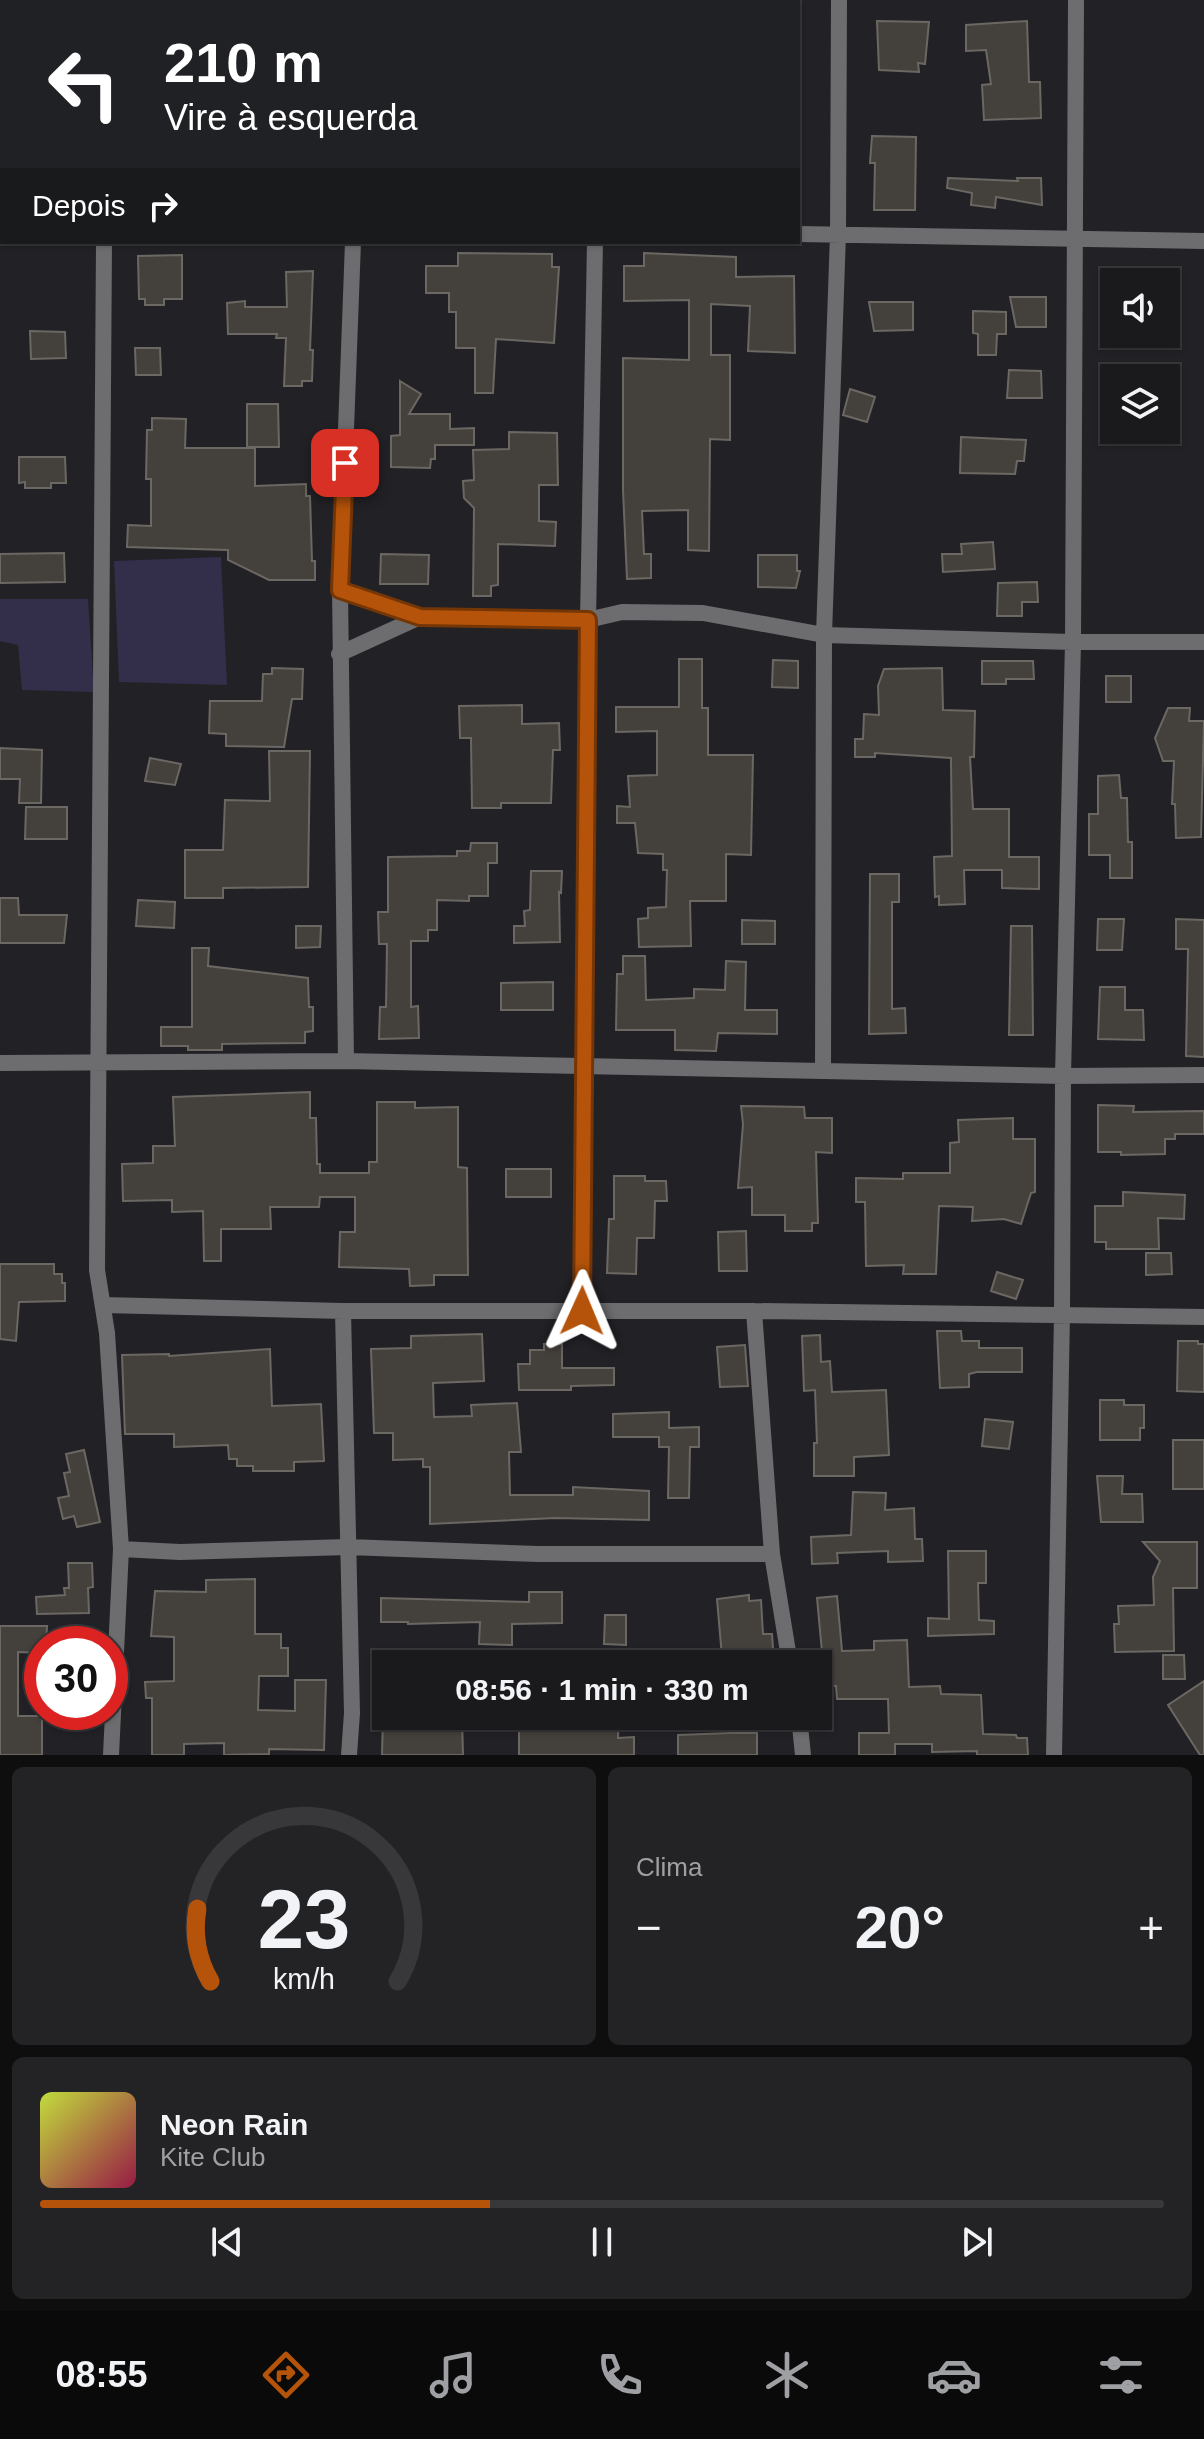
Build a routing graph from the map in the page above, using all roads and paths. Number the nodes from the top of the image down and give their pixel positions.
1 (839, 0) edge
2 (1076, 0) edge
3 (800, 234) edge
4 (838, 234) junction
5 (1073, 240) junction
6 (1204, 241) edge
7 (104, 244) edge
8 (353, 244) edge
9 (595, 244) edge
10 (340, 590) junction
11 (420, 617) junction
12 (588, 620) junction
13 (824, 635) junction
14 (1073, 642) junction
15 (1204, 642) edge
16 (339, 654) junction
17 (99, 1061) junction
18 (346, 1061) junction
19 (0, 1063) edge
20 (584, 1067) junction
21 (823, 1069) junction
22 (1204, 1075) edge
23 (1063, 1076) junction
24 (103, 1305) junction
25 (343, 1311) junction
26 (582, 1311) junction
27 (754, 1311) junction
28 (1062, 1314) junction
29 (1204, 1317) edge
30 (348, 1547) junction
31 (121, 1549) junction
32 (772, 1554) junction
33 (788, 1650) edge
34 (800, 1730) edge
35 (111, 1755) edge
36 (349, 1755) edge
37 (803, 1755) edge
38 (1054, 1755) edge

1 - 4 street
2 - 5 street
3 - 4 street
4 - 5 street
4 - 13 street
5 - 6 street
5 - 14 street
7 - 17 street
8 - 10 street
9 - 12 street
10 - 11 street
10 - 16 street
11 - 12 street
11 - 16 street
12 - 13 street
12 - 20 street
13 - 14 street
13 - 21 street
14 - 15 street
14 - 23 street
16 - 18 street
17 - 18 street
17 - 19 street
17 - 24 street
18 - 20 street
20 - 21 street
20 - 26 street
21 - 23 street
22 - 23 street
23 - 28 street
24 - 25 street
24 - 31 street
25 - 26 street
25 - 30 street
26 - 27 street
27 - 28 street
27 - 32 street
28 - 29 street
28 - 38 street
30 - 31 street
30 - 32 street
30 - 36 street
31 - 35 street
32 - 33 street
34 - 37 street

